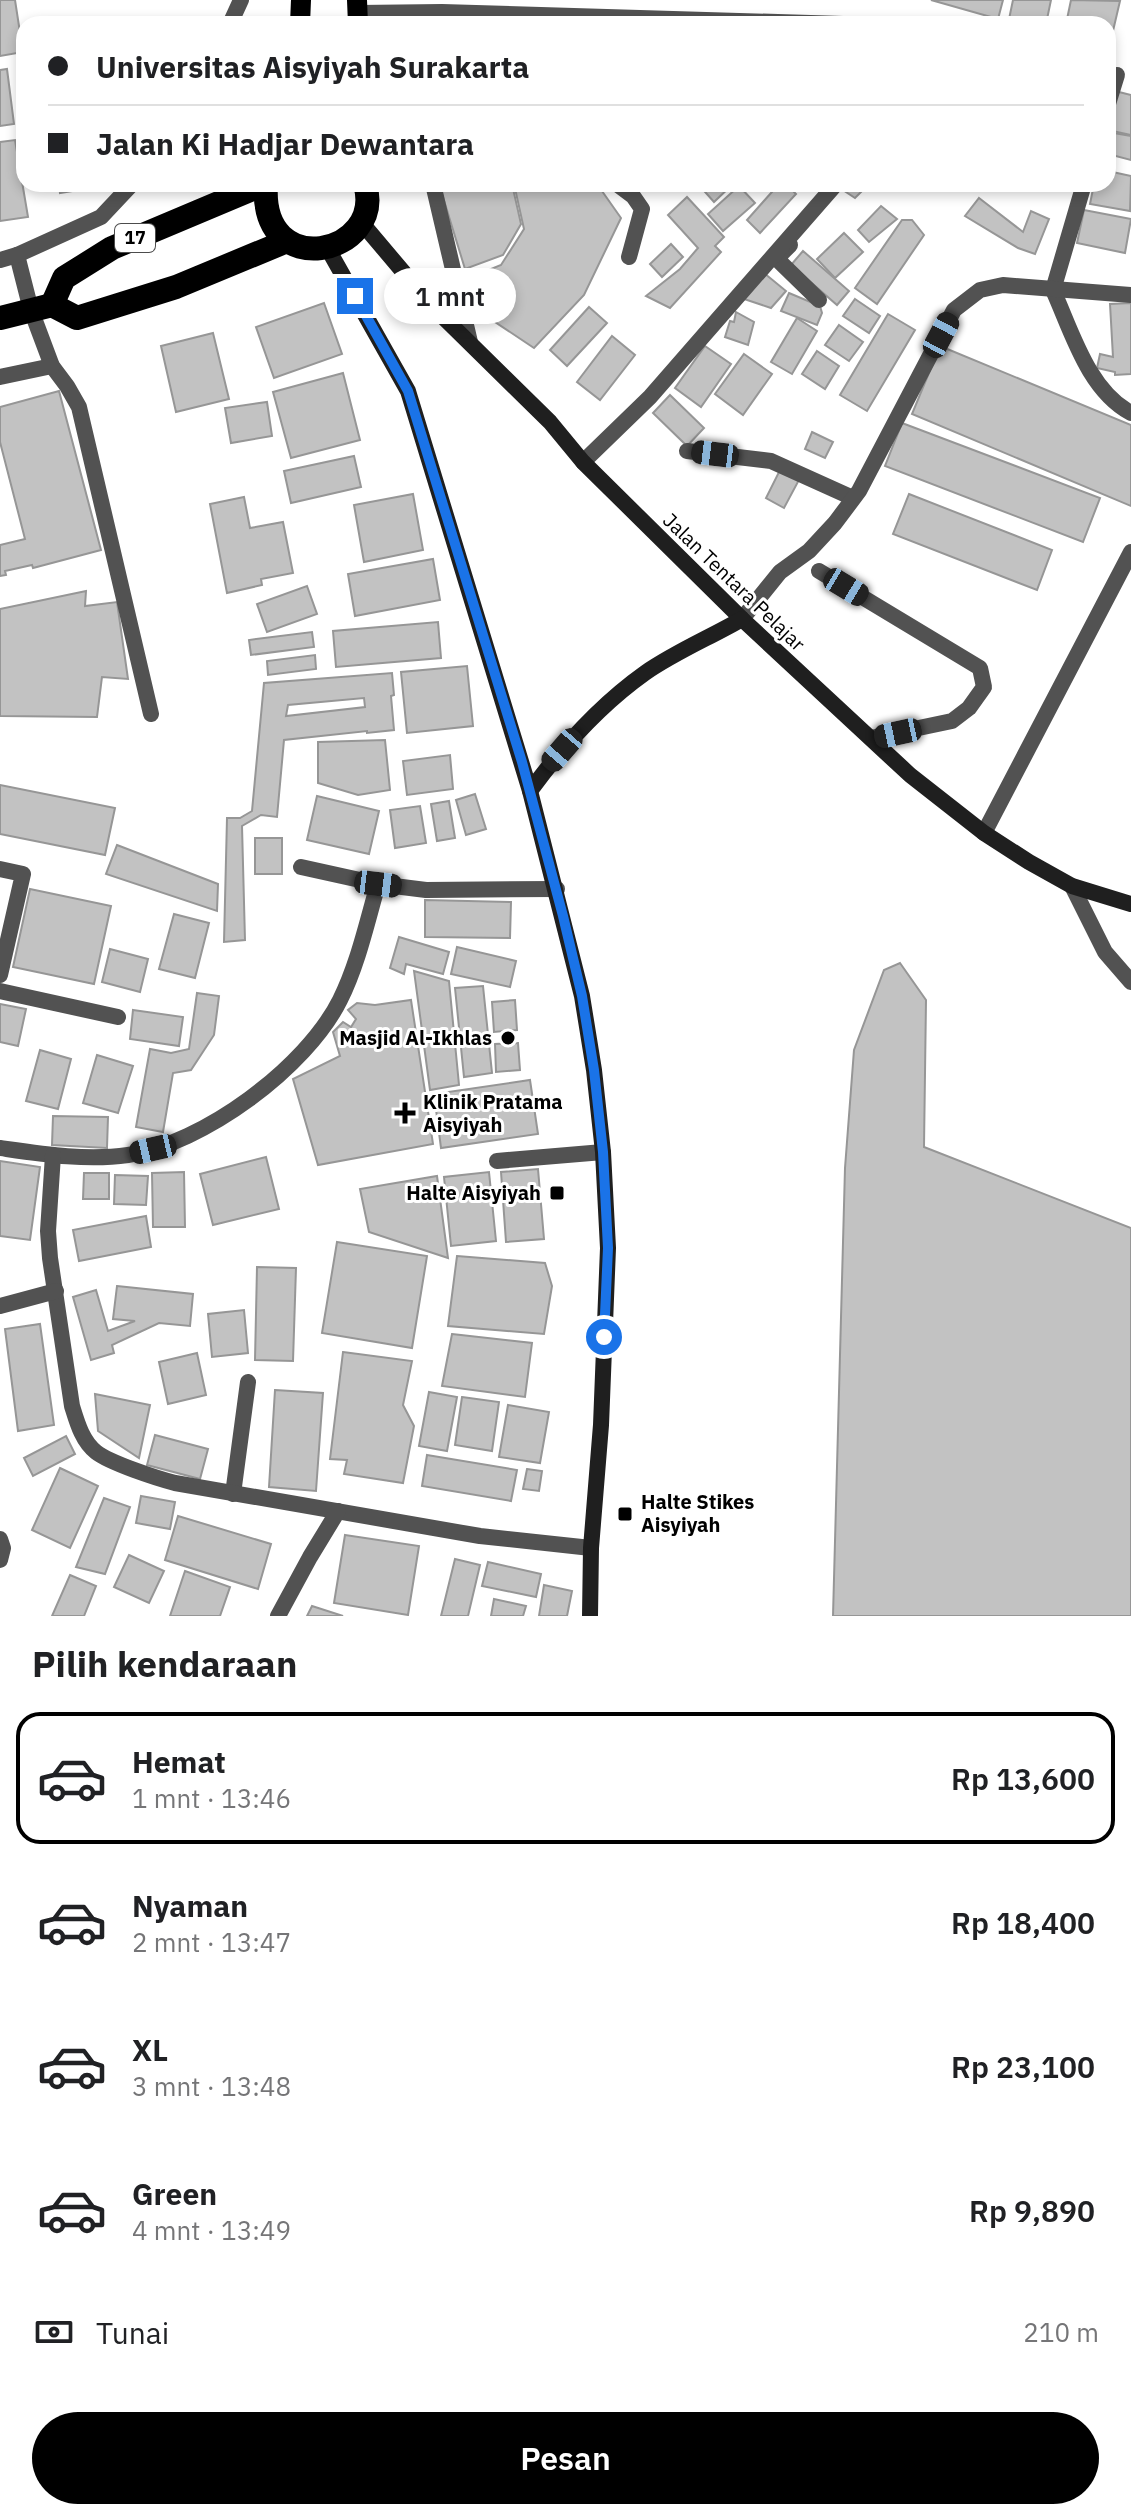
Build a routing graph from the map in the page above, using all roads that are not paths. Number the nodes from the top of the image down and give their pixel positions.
1 (357, 12) edge
2 (415, 12) edge
3 (558, 16) edge
4 (124, 192) edge
5 (243, 192) edge
6 (265, 192) edge
7 (368, 192) edge
8 (435, 192) edge
9 (628, 192) edge
10 (828, 192) edge
11 (1082, 192) edge
12 (808, 213) junction
13 (361, 222) junction
14 (287, 241) junction
15 (328, 249) junction
16 (17, 255) junction
17 (629, 257) dead end
18 (0, 260) edge
19 (1053, 290) junction
20 (1131, 295) edge
21 (819, 300) dead end
22 (41, 308) junction
23 (0, 318) edge
24 (470, 342) junction
25 (52, 366) junction
26 (0, 377) edge
27 (1131, 413) edge
28 (687, 451) dead end
29 (583, 462) junction
30 (853, 498) junction
31 (1131, 552) edge
32 (819, 571) dead end
33 (742, 619) junction
34 (151, 714) dead end
35 (871, 738) junction
36 (530, 791) junction
37 (984, 833) junction
38 (301, 867) dead end
39 (0, 869) edge
40 (378, 884) junction
41 (1072, 886) junction
42 (557, 889) junction
43 (1131, 904) edge
44 (0, 975) edge
45 (1131, 982) edge
46 (0, 991) edge
47 (118, 1017) dead end
48 (0, 1148) edge
49 (603, 1152) junction
50 (53, 1155) junction
51 (497, 1161) dead end
52 (56, 1291) junction
53 (0, 1306) edge
54 (248, 1382) dead end
55 (233, 1494) junction
56 (338, 1511) junction
57 (0, 1539) edge
58 (591, 1548) junction
59 (0, 1560) edge
60 (278, 1616) edge
61 (590, 1616) edge

1 - 2 street
2 - 3 street
4 - 16 street
5 - 22 highway, 17
6 - 14 highway, 17
7 - 13 highway
8 - 24 street
9 - 17 street
10 - 12 street
11 - 19 street
12 - 21 street
12 - 29 street
13 - 15 highway
13 - 24 main road, Jalan Tentara Pelajar
14 - 15 highway
14 - 22 highway
15 - 36 main road
16 - 18 street
16 - 22 street
19 - 20 street
19 - 27 street
19 - 30 street
22 - 23 highway
22 - 25 street
24 - 29 main road, Jalan Tentara Pelajar
25 - 26 street
25 - 34 street
28 - 30 street
29 - 33 main road, Jalan Tentara Pelajar
30 - 33 street
31 - 37 street
32 - 35 street
33 - 35 main road, Jalan Tentara Pelajar
33 - 36 main road
35 - 37 main road, Jalan Tentara Pelajar
36 - 42 main road
37 - 41 main road, Jalan Tentara Pelajar
38 - 40 street
39 - 44 street
40 - 42 street
40 - 50 street
41 - 43 main road, Jalan Tentara Pelajar
41 - 45 street
42 - 49 main road
46 - 47 street
48 - 50 street
49 - 51 street
49 - 58 main road
50 - 52 street
52 - 53 street
52 - 55 street
54 - 55 street
55 - 56 street
56 - 58 street
56 - 60 street
57 - 59 street
58 - 61 main road

